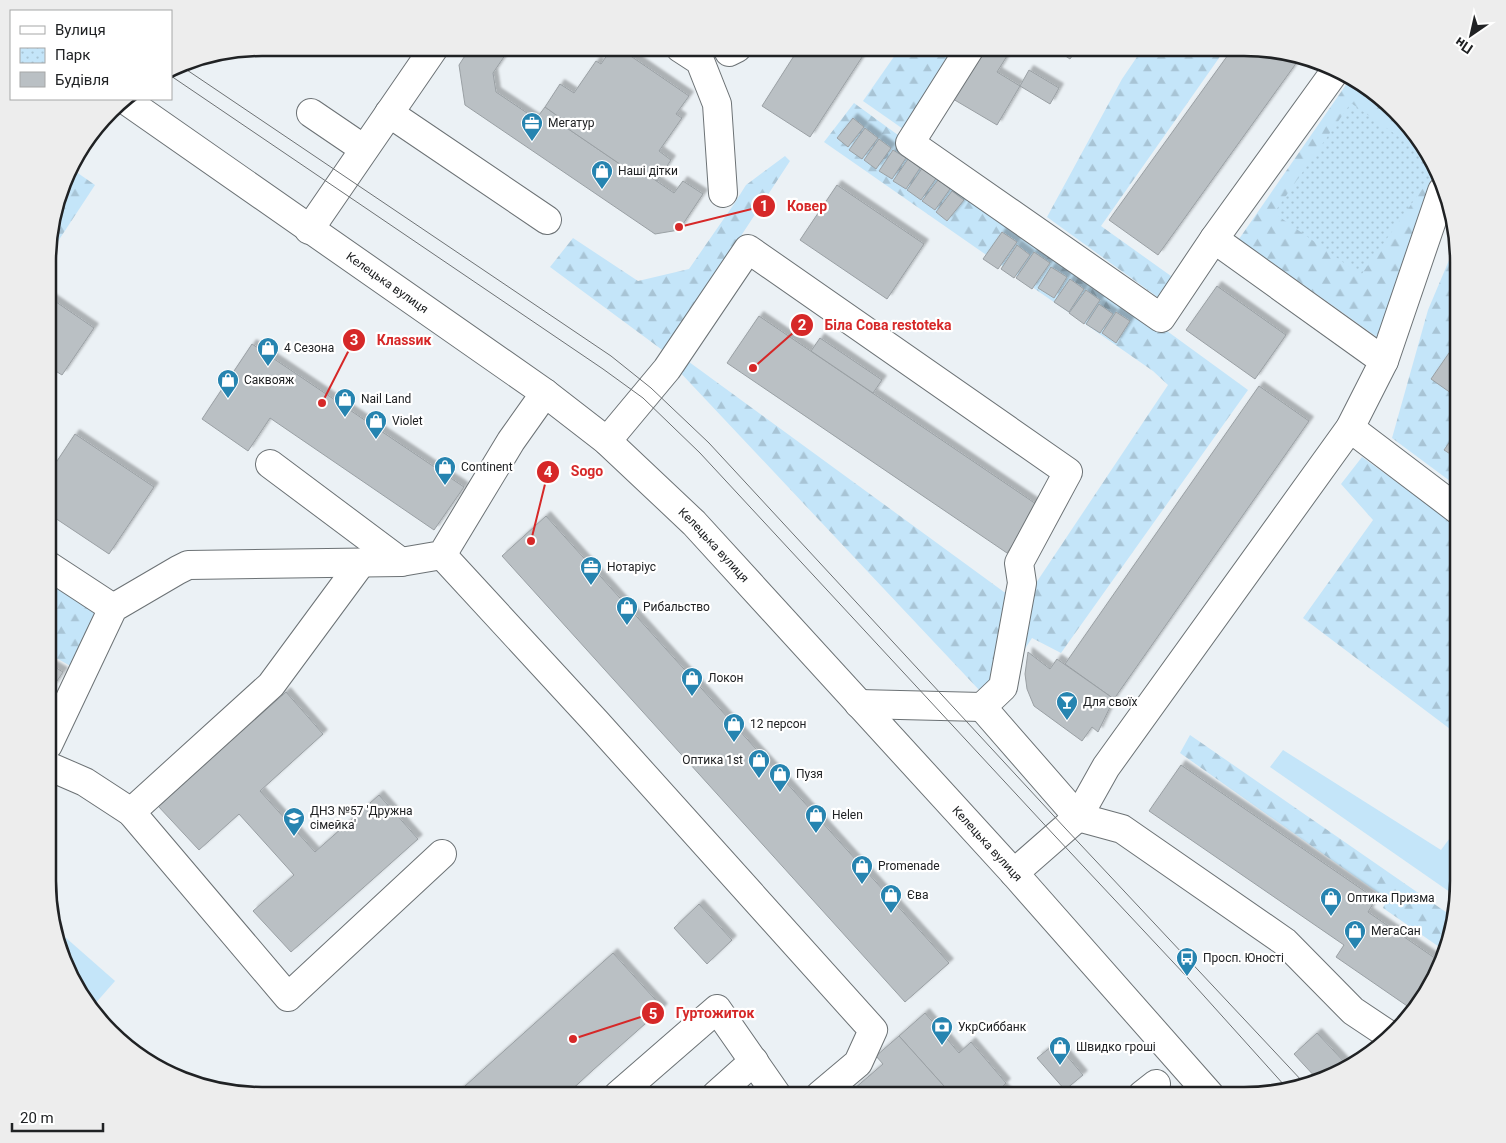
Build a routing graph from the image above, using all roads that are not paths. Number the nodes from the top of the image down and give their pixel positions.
1 (428, 56) edge
2 (692, 56) edge
3 (965, 56) edge
4 (1331, 76) edge
5 (131, 104) edge
6 (310, 113) dead end
7 (389, 113) junction
8 (364, 149) junction
9 (723, 193) dead end
10 (1440, 198) edge
11 (547, 220) dead end
12 (309, 230) junction
13 (1214, 239) junction
14 (1384, 361) junction
15 (545, 393) junction
16 (1350, 428) junction
17 (608, 441) junction
18 (270, 464) dead end
19 (1450, 504) edge
20 (442, 556) junction
21 (400, 562) junction
22 (361, 563) junction
23 (56, 571) edge
24 (113, 608) junction
25 (859, 704) junction
26 (982, 708) junction
27 (56, 734) edge
28 (56, 755) edge
29 (132, 812) junction
30 (1078, 816) junction
31 (442, 854) dead end
32 (1014, 873) junction
33 (1384, 1031) edge
34 (754, 1061) junction
35 (627, 1087) edge
36 (725, 1087) edge
37 (772, 1087) edge
38 (830, 1087) edge
39 (1202, 1087) edge

1 - 7 main road
2 - 9 main road
3 - 13 main road
4 - 13 main road
5 - 12 main road, Келецька вулиця
6 - 8 main road
7 - 8 main road
7 - 11 main road
8 - 12 main road
10 - 14 main road
12 - 15 main road, Келецька вулиця
13 - 14 main road
14 - 16 main road
15 - 17 main road, Келецька вулиця
15 - 20 main road
16 - 19 main road
16 - 30 main road
17 - 25 main road, Келецька вулиця
17 - 26 main road
18 - 21 main road
20 - 21 main road
20 - 38 main road
21 - 22 main road
22 - 24 main road
22 - 29 main road
23 - 24 main road
24 - 27 main road
25 - 26 main road
25 - 32 main road, Келецька вулиця
26 - 30 main road
28 - 29 main road
29 - 31 main road
30 - 32 main road
30 - 33 main road
32 - 39 main road, Келецька вулиця
34 - 35 main road
34 - 36 main road
34 - 37 main road

